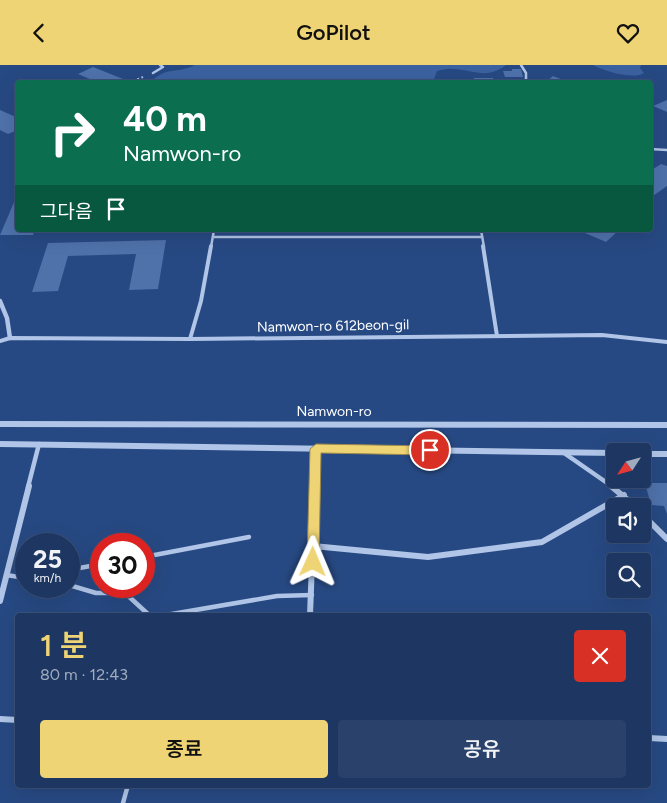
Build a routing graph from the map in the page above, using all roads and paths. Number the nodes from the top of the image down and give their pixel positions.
1 (160, 65) edge
2 (522, 65) edge
3 (153, 73) dead end
4 (526, 80) edge
5 (653, 149) edge
6 (667, 150) edge
7 (214, 232) edge
8 (481, 232) edge
9 (213, 237) junction
10 (482, 237) junction
11 (0, 301) edge
12 (497, 336) junction
13 (10, 338) junction
14 (190, 339) junction
15 (0, 341) edge
16 (667, 342) edge
17 (0, 424) edge
18 (667, 425) edge
19 (0, 444) edge
20 (39, 445) junction
21 (316, 449) junction
22 (564, 452) junction
23 (606, 453) edge
24 (651, 453) edge
25 (667, 454) edge
26 (624, 495) junction
27 (627, 498) edge
28 (651, 523) edge
29 (249, 537) dead end
30 (667, 539) edge
31 (313, 546) junction
32 (155, 555) edge
33 (6, 575) junction
34 (15, 576) edge
35 (80, 588) edge
36 (312, 595) junction
37 (0, 601) edge
38 (147, 613) edge
39 (177, 613) edge
40 (310, 613) edge
41 (0, 719) edge
42 (15, 720) edge
43 (651, 739) edge
44 (667, 739) edge
45 (127, 788) edge
46 (123, 803) edge

1 - 3 lane
2 - 4 lane
5 - 6 lane
7 - 9 lane
8 - 10 lane
9 - 10 lane
9 - 14 lane
10 - 12 lane
11 - 13 street
12 - 14 lane, Namwon-ro 612beon-gil
12 - 16 lane, Namwon-ro 612beon-gil
13 - 14 lane, Namwon-ro 612beon-gil
13 - 15 lane, Namwon-ro 612beon-gil
17 - 18 street, Namwon-ro
19 - 20 street
20 - 21 street
20 - 33 street
21 - 22 street
21 - 31 street
22 - 23 street
22 - 26 street
24 - 25 street
26 - 27 street
26 - 31 street
28 - 30 street
29 - 32 lane
31 - 36 street
33 - 34 lane
33 - 37 street
35 - 38 lane
36 - 39 lane
36 - 40 street
41 - 42 street
43 - 44 street
45 - 46 lane

